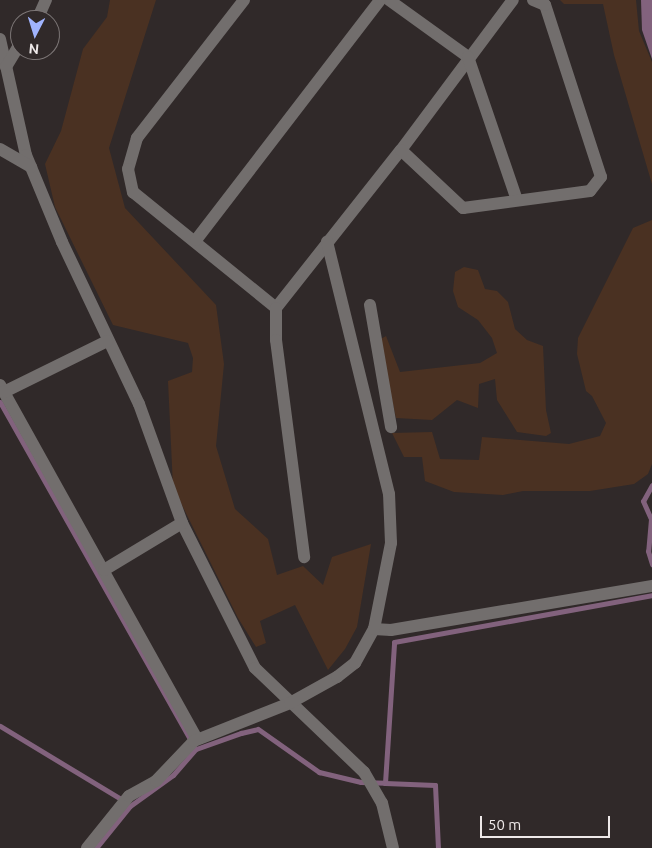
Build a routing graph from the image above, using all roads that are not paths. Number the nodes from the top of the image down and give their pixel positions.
1 (244, 0) edge
2 (380, 0) edge
3 (389, 0) edge
4 (513, 0) edge
5 (533, 0) edge
6 (0, 39) edge
7 (468, 57) junction
8 (11, 60) edge
9 (6, 68) junction
10 (0, 149) edge
11 (401, 150) junction
12 (31, 167) junction
13 (517, 200) junction
14 (196, 240) junction
15 (327, 242) junction
16 (370, 305) dead end
17 (276, 308) junction
18 (107, 341) junction
19 (2, 388) edge
20 (390, 427) dead end
21 (182, 523) junction
22 (304, 557) dead end
23 (104, 570) junction
24 (652, 586) edge
25 (374, 629) junction
26 (290, 703) junction
27 (193, 742) junction
28 (87, 848) edge
29 (394, 848) edge

1 - 14 street
2 - 14 street
3 - 7 street
4 - 7 street
5 - 13 street
6 - 9 street
7 - 11 street
7 - 13 street
8 - 9 street
9 - 12 street
10 - 12 street
11 - 13 street
11 - 15 street
12 - 18 street
14 - 17 street
15 - 17 street
15 - 25 street
16 - 20 street
17 - 22 street
18 - 19 street
18 - 21 street
19 - 23 street
21 - 23 street
21 - 26 street
23 - 27 street
24 - 25 street
25 - 26 street
26 - 27 street
26 - 29 street
27 - 28 street

